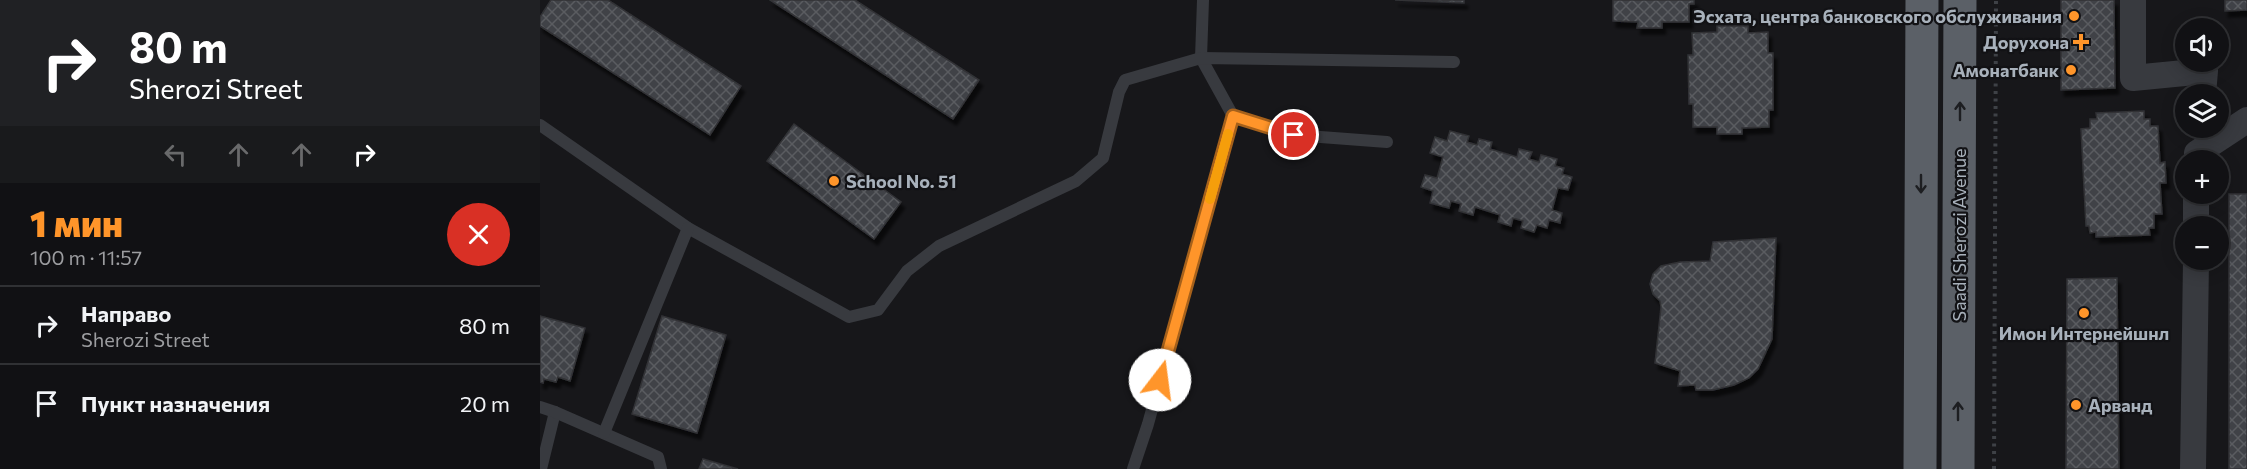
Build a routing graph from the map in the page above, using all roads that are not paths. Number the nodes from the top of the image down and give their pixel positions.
1 (1203, 0) edge
2 (1922, 0) edge
3 (1960, 0) edge
4 (2133, 0) edge
5 (1201, 58) junction
6 (1454, 62) dead end
7 (2203, 84) edge
8 (1233, 116) junction
9 (2247, 120) edge
10 (540, 125) edge
11 (1387, 142) dead end
12 (2206, 150) edge
13 (688, 228) junction
14 (2196, 270) edge
15 (540, 407) edge
16 (555, 412) junction
17 (604, 433) junction
18 (541, 469) edge
19 (661, 469) edge
20 (1132, 469) edge
21 (1920, 469) edge
22 (1958, 469) edge
23 (2193, 469) edge

1 - 5 lane
2 -> 21 highway
22 -> 3 highway, Saadi Sherozi Avenue
4 - 7 street
5 - 6 lane
5 - 8 lane
5 - 13 lane
8 - 11 lane
8 - 20 lane
9 - 12 street
10 - 13 lane
13 - 17 lane
14 - 23 street
15 - 16 lane
16 - 17 lane
16 - 18 lane
17 - 19 lane

